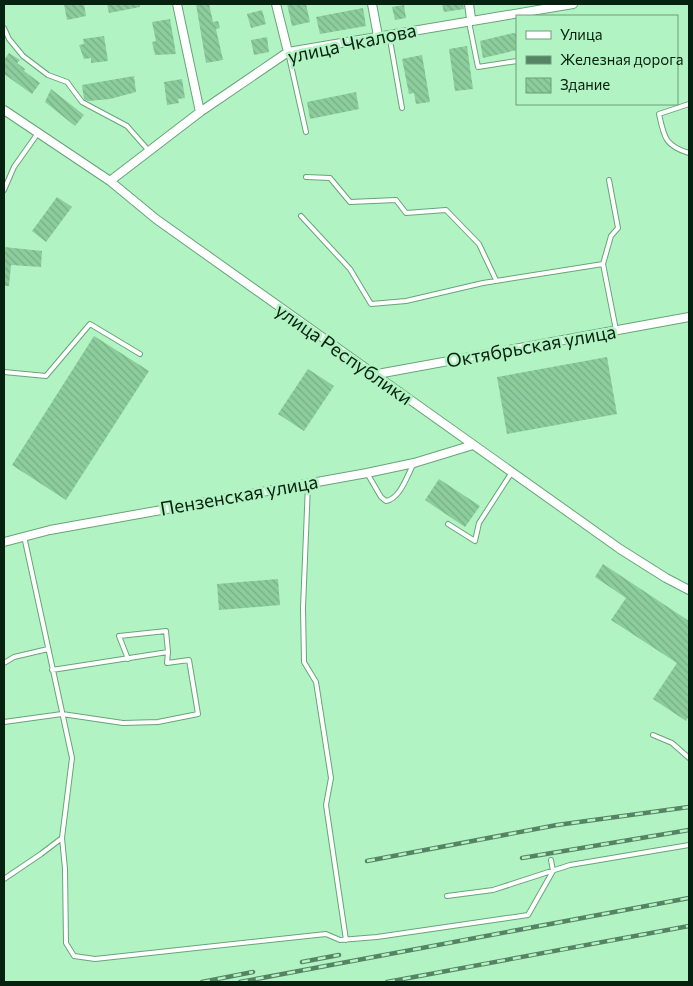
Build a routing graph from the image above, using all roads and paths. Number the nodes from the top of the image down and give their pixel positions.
1 (177, 4) edge
2 (276, 4) edge
3 (372, 4) edge
4 (469, 4) edge
5 (568, 4) edge
6 (470, 20) junction
7 (4, 28) edge
8 (389, 34) junction
9 (378, 36) junction
10 (288, 52) junction
11 (516, 61) edge
12 (689, 104) edge
13 (402, 108) dead end
14 (4, 110) edge
15 (200, 112) junction
16 (306, 132) dead end
17 (38, 133) junction
18 (150, 150) junction
19 (689, 154) edge
20 (306, 178) dead end
21 (609, 180) dead end
22 (110, 181) junction
23 (4, 190) edge
24 (301, 216) dead end
25 (603, 264) junction
26 (496, 280) junction
27 (689, 317) edge
28 (616, 330) junction
29 (140, 354) dead end
30 (4, 372) edge
31 (372, 375) junction
32 (473, 445) junction
33 (414, 463) junction
34 (512, 472) junction
35 (367, 473) junction
36 (308, 482) junction
37 (448, 524) dead end
38 (24, 536) junction
39 (4, 542) edge
40 (689, 590) edge
41 (48, 649) junction
42 (168, 652) junction
43 (128, 658) junction
44 (4, 663) edge
45 (52, 670) junction
46 (62, 714) junction
47 (4, 722) edge
48 (653, 735) dead end
49 (689, 758) edge
50 (62, 838) junction
51 (689, 845) edge
52 (551, 860) dead end
53 (553, 871) junction
54 (4, 878) edge
55 (446, 896) dead end
56 (346, 940) junction

1 - 15 street
2 - 10 street
3 - 9 street
4 - 6 street
5 - 6 street, улица Чкалова
6 - 8 street, улица Чкалова
6 - 11 lane
7 - 18 lane
8 - 9 street, улица Чкалова
8 - 13 lane
9 - 10 street, улица Чкалова
10 - 15 street, улица Чкалова
10 - 16 lane
12 - 19 lane
14 - 17 street, улица Республики
15 - 18 street, улица Чкалова
17 - 22 street, улица Республики
17 - 23 lane
18 - 22 street, улица Чкалова
20 - 26 lane
21 - 25 lane
22 - 31 street, улица Республики
24 - 26 lane
25 - 26 lane
25 - 28 lane
27 - 28 street, Октябрьская улица
28 - 31 street, Октябрьская улица
29 - 30 lane
31 - 32 street, улица Республики
32 - 33 street, Пензенская улица
32 - 34 street, улица Республики
33 - 35 street, Пензенская улица
33 - 35 lane
34 - 37 lane
34 - 40 street, улица Республики
35 - 36 street, Пензенская улица
36 - 38 street, Пензенская улица
36 - 56 lane
38 - 39 street, Пензенская улица
38 - 41 lane
41 - 44 lane
41 - 45 lane
42 - 43 lane
42 - 43 lane
42 - 46 lane
43 - 45 lane
45 - 46 lane
46 - 47 lane
46 - 50 lane
48 - 49 lane
50 - 54 lane
50 - 56 lane
51 - 53 lane
52 - 53 lane
53 - 55 lane
53 - 56 lane

